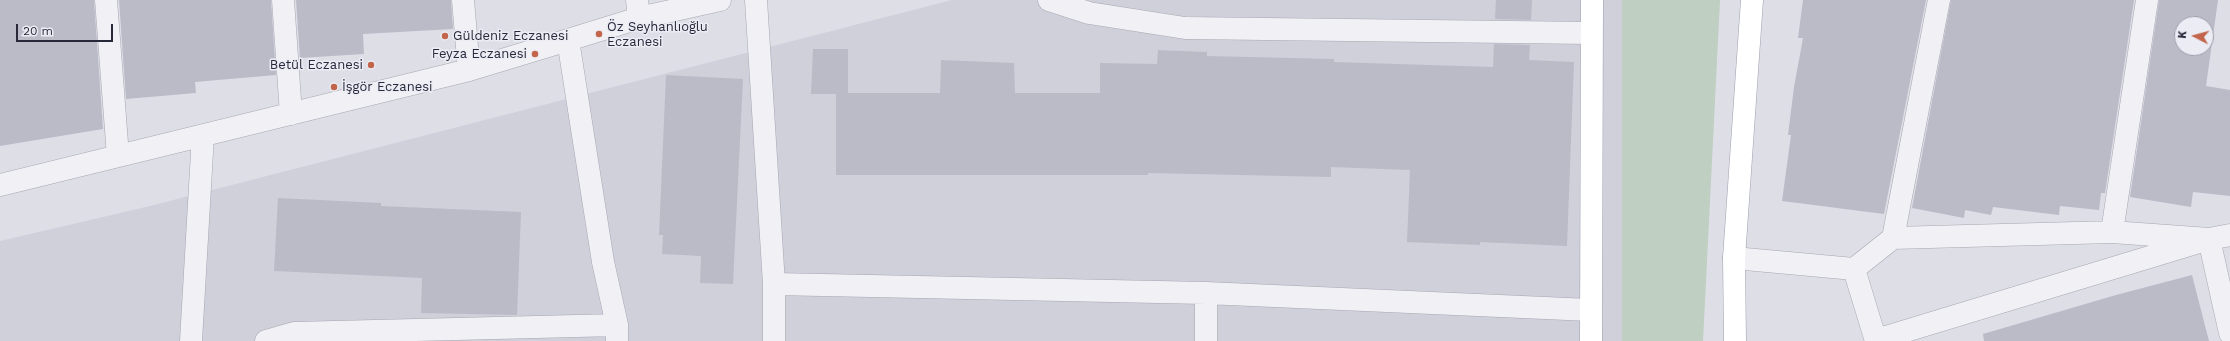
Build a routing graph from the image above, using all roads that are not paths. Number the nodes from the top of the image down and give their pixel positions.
1 (106, 0) edge
2 (283, 0) edge
3 (463, 0) edge
4 (720, 0) edge
5 (756, 0) edge
6 (1049, 0) edge
7 (1592, 0) edge
8 (1752, 0) edge
9 (1939, 0) edge
10 (2147, 0) edge
11 (638, 9) edge
12 (1591, 33) junction
13 (568, 40) junction
14 (469, 70) junction
15 (291, 114) junction
16 (203, 135) junction
17 (118, 156) junction
18 (0, 185) edge
19 (2112, 232) junction
20 (2230, 235) edge
21 (1893, 238) junction
22 (2209, 240) junction
23 (1734, 258) junction
24 (1854, 269) junction
25 (774, 284) junction
26 (1206, 293) junction
27 (1590, 310) junction
28 (617, 333) edge
29 (2230, 334) edge
30 (190, 341) edge
31 (266, 341) edge
32 (774, 341) edge
33 (1206, 341) edge
34 (1591, 341) edge
35 (1735, 341) edge
36 (1876, 341) edge

1 - 17 street
2 - 15 street
3 - 14 street
4 - 11 street
5 - 25 street
6 - 12 street
7 - 12 main road
8 - 23 main road
9 - 21 street
10 - 19 street
11 - 13 street
12 - 27 main road
13 - 14 street
13 - 28 street
14 - 15 street
15 - 16 street
16 - 17 street
16 - 30 street
17 - 18 street
19 - 21 street
19 - 22 street
20 - 22 street
21 - 24 street
22 - 29 street
22 - 36 street
23 - 24 street
23 - 35 main road
24 - 36 street
25 - 26 street
25 - 32 street
26 - 27 street
26 - 33 street
27 - 34 main road
28 - 31 street

